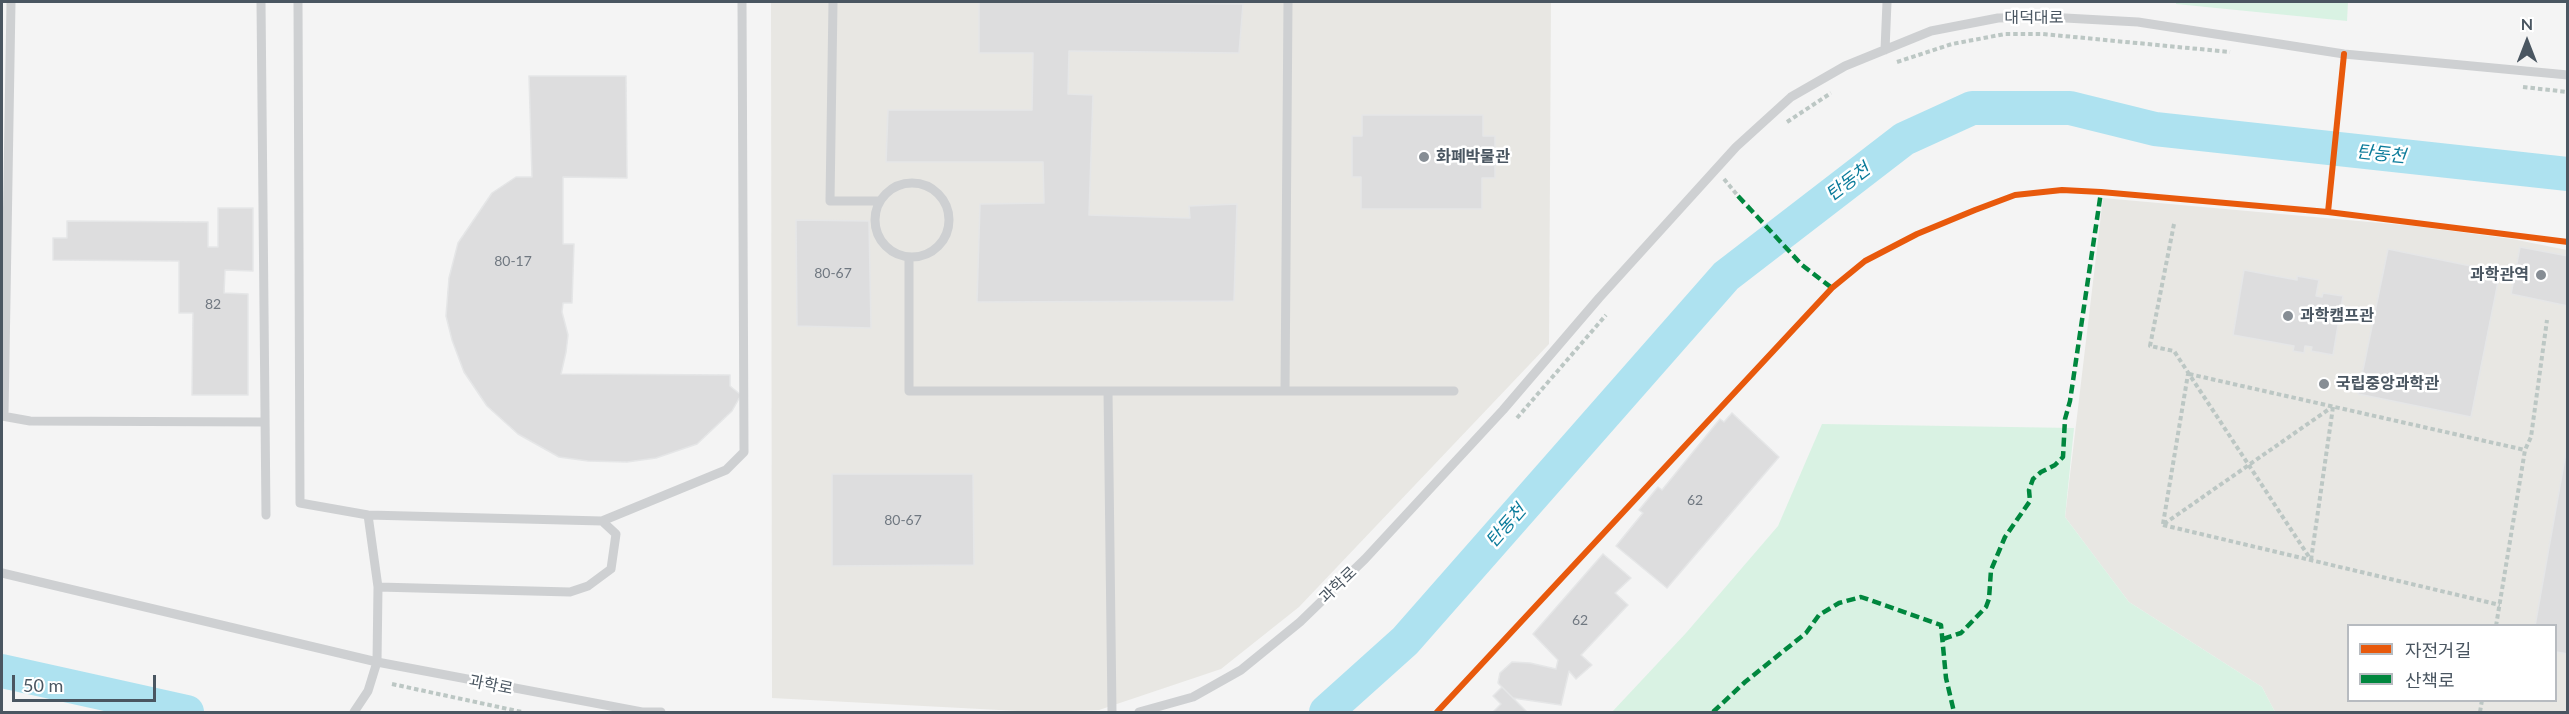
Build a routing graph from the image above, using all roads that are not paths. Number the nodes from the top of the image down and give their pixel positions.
1 (11, 2) edge
2 (261, 2) edge
3 (298, 2) edge
4 (742, 2) edge
5 (833, 2) edge
6 (1288, 2) edge
7 (1887, 2) edge
8 (1885, 50) junction
9 (2568, 75) edge
10 (879, 201) junction
11 (909, 257) junction
12 (1599, 298) joint
13 (1108, 391) junction
14 (1285, 391) junction
15 (1454, 391) dead end
16 (3, 415) edge
17 (265, 422) junction
18 (266, 515) dead end
19 (368, 515) junction
20 (602, 521) junction
21 (2, 573) edge
22 (378, 587) junction
23 (377, 662) junction
24 (354, 712) edge
25 (661, 712) edge
26 (1113, 712) edge
27 (1139, 712) edge

1 - 16 lane
2 - 17 lane
3 - 19 lane
4 - 20 lane
5 - 10 lane
6 - 14 lane
7 - 8 lane
8 - 9 lane, 대덕대로
8 - 12 lane, 대덕대로
10 - 11 lane
10 - 11 lane
11 - 13 lane
12 - 27 lane, 과학로
13 - 14 lane
13 - 26 lane
14 - 15 lane
16 - 17 lane
17 - 18 lane
19 - 20 lane
19 - 22 lane
20 - 22 lane
21 - 23 lane, 과학로
22 - 23 lane
23 - 24 lane
23 - 25 lane, 과학로

